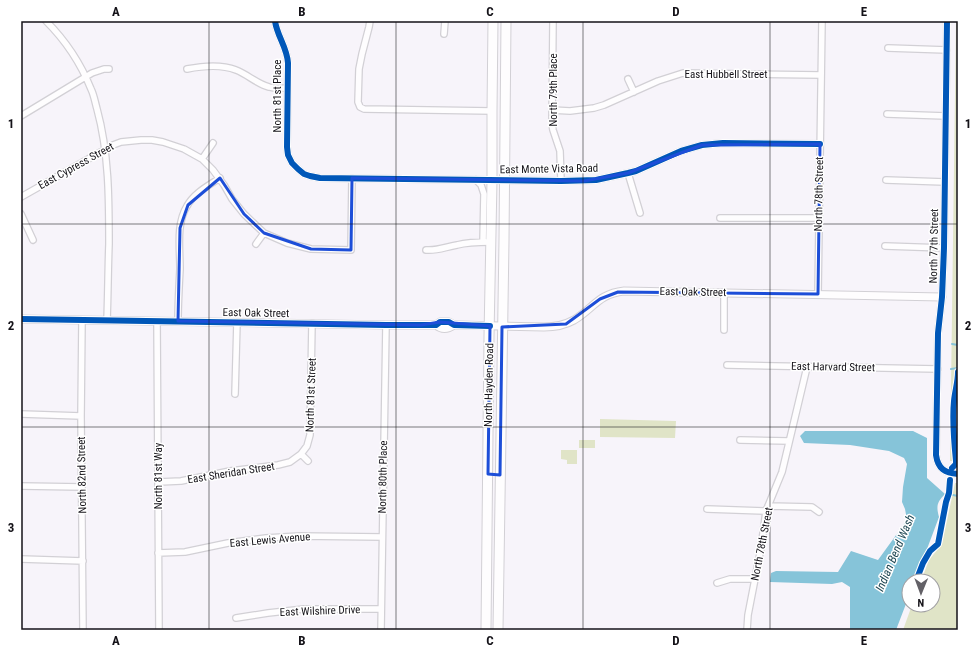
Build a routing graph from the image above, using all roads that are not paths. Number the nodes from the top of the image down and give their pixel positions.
1 (46, 21) edge
2 (275, 21) edge
3 (370, 21) edge
4 (445, 21) edge
5 (494, 21) edge
6 (506, 21) edge
7 (553, 21) edge
8 (822, 21) edge
9 (947, 21) edge
10 (444, 34) dead end
11 (888, 48) dead end
12 (947, 50) junction
13 (109, 69) dead end
14 (187, 69) dead end
15 (821, 75) junction
16 (86, 77) junction
17 (628, 79) dead end
18 (287, 88) junction
19 (634, 92) junction
20 (552, 110) junction
21 (492, 111) junction
22 (887, 114) dead end
23 (21, 116) edge
24 (946, 116) junction
25 (214, 143) dead end
26 (820, 144) junction
27 (105, 149) junction
28 (202, 159) junction
29 (298, 169) joint
30 (628, 173) junction
31 (220, 178) junction
32 (352, 178) junction
33 (476, 180) junction
34 (492, 180) junction
35 (504, 180) junction
36 (886, 180) dead end
37 (561, 181) junction
38 (945, 182) junction
39 (21, 197) edge
40 (640, 213) dead end
41 (21, 214) edge
42 (720, 218) dead end
43 (819, 218) junction
44 (264, 233) junction
45 (33, 240) dead end
46 (487, 242) junction
47 (256, 244) dead end
48 (885, 246) dead end
49 (944, 248) junction
50 (426, 250) dead end
51 (724, 292) junction
52 (818, 294) junction
53 (942, 297) junction
54 (21, 319) edge
55 (82, 320) junction
56 (107, 320) junction
57 (157, 321) junction
58 (178, 322) junction
59 (237, 322) junction
60 (312, 323) junction
61 (386, 325) junction
62 (490, 326) junction
63 (502, 327) junction
64 (724, 330) dead end
65 (727, 365) dead end
66 (808, 367) junction
67 (938, 369) junction
68 (235, 394) dead end
69 (21, 414) edge
70 (81, 416) junction
71 (740, 440) dead end
72 (789, 441) junction
73 (301, 454) junction
74 (308, 461) dead end
75 (488, 474) junction
76 (500, 474) junction
77 (958, 474) edge
78 (159, 482) junction
79 (21, 486) edge
80 (82, 487) junction
81 (767, 508) junction
82 (706, 509) dead end
83 (819, 512) dead end
84 (382, 536) junction
85 (158, 553) junction
86 (21, 559) edge
87 (83, 561) junction
88 (755, 579) junction
89 (717, 583) dead end
90 (381, 609) junction
91 (236, 618) dead end
92 (83, 630) edge
93 (159, 630) edge
94 (381, 630) edge
95 (486, 630) edge
96 (498, 630) edge
97 (747, 630) edge

1 - 16 street
2 - 18 street, North 81st Place
3 - 21 street
4 - 10 street
5 - 21 main road, North Hayden Road
6 - 35 main road, North Hayden Road
7 - 20 street, North 79th Place
8 - 15 street, North 78th Street
9 - 12 street, North 77th Street
11 - 12 street
12 - 24 street, North 77th Street
13 - 16 street
14 - 18 street
15 - 19 street, East Hubbell Street
15 - 26 street, North 78th Street
16 - 23 street
16 - 27 street
17 - 19 street
18 - 29 street, North 81st Place
19 - 20 street, East Hubbell Street
20 - 37 street, North 79th Place
21 - 34 main road, North Hayden Road
22 - 24 street
24 - 38 street, North 77th Street
25 - 28 street
26 - 30 street, East Monte Vista Road
26 - 43 street, North 78th Street
27 - 28 street, East Cypress Street
27 - 39 street, East Cypress Street
27 - 56 street
28 - 31 street, East Cypress Street
29 - 32 street, East Monte Vista Road
30 - 37 street, East Monte Vista Road
30 - 40 street
31 - 44 street, East Cypress Street
31 - 58 street
32 - 33 street, East Monte Vista Road
32 - 44 street, East Cypress Street
33 - 34 street, East Monte Vista Road
33 - 46 street, North Hayden Road
34 - 35 street, East Monte Vista Road
34 - 46 main road, North Hayden Road
35 - 37 street, East Monte Vista Road
35 - 63 main road, North Hayden Road
36 - 38 street
38 - 49 street, North 77th Street
41 - 45 street
42 - 43 street
43 - 52 street, North 78th Street
44 - 47 street
46 - 50 street
46 - 62 main road, North Hayden Road
48 - 49 street
49 - 53 street, North 77th Street
51 - 52 street, East Oak Street
51 - 63 street, East Oak Street
51 - 64 street
52 - 53 street, East Oak Street
53 - 67 street, North 77th Street
54 - 55 street, East Oak Street
55 - 56 street, East Oak Street
55 - 70 street, North 82nd Street
56 - 57 street, East Oak Street
57 - 58 street, East Oak Street
57 - 78 street, North 81st Way
58 - 59 street, East Oak Street
59 - 60 street, East Oak Street
59 - 68 street
60 - 61 street, East Oak Street
60 - 73 street, North 81st Street
61 - 62 street, East Oak Street
61 - 84 street, North 80th Place
62 - 63 street, East Oak Street
62 - 75 main road, North Hayden Road
63 - 76 main road, North Hayden Road
65 - 66 street, East Harvard Street
66 - 67 street, East Harvard Street
66 - 72 street, North 78th Street
67 - 77 street, North 77th Street
69 - 70 street
70 - 80 street, North 82nd Street
71 - 72 street
72 - 81 street, North 78th Street
73 - 74 street
73 - 78 street, East Sheridan Street
75 - 76 main road
75 - 95 main road, North Hayden Road
76 - 96 main road, North Hayden Road
78 - 85 street, North 81st Way
79 - 80 street
80 - 87 street, North 82nd Street
81 - 82 street
81 - 83 street
81 - 88 street, North 78th Street
84 - 85 street, East Lewis Avenue
84 - 90 street, North 80th Place
85 - 93 street, North 81st Way
86 - 87 street
87 - 92 street, North 82nd Street
88 - 89 street
88 - 97 street, North 78th Street
90 - 91 street, East Wilshire Drive
90 - 94 street, North 80th Place

